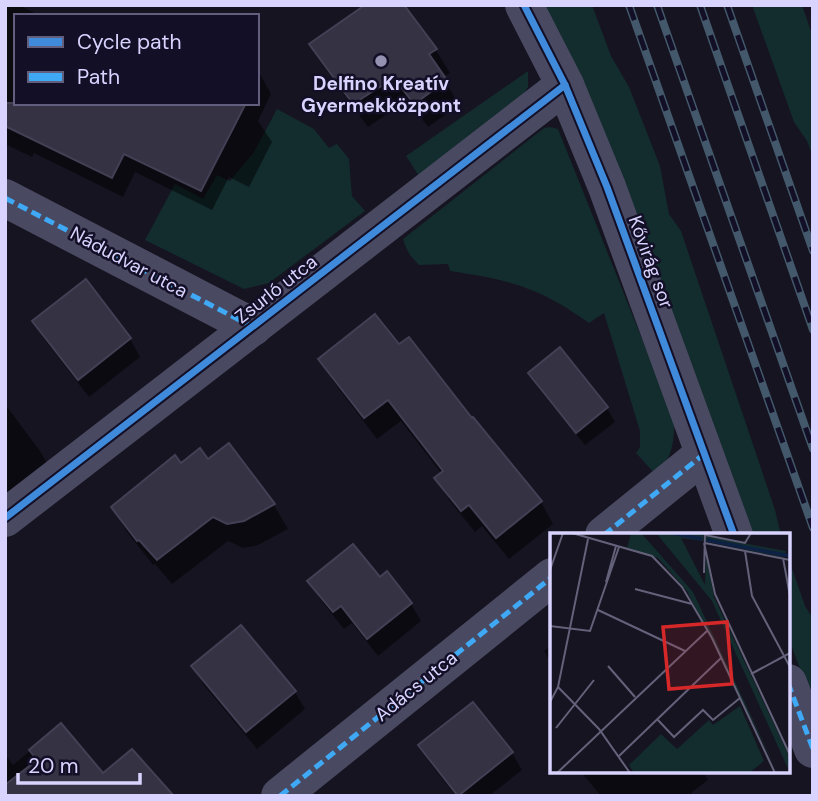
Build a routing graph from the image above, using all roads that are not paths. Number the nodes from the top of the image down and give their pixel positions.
1 (524, 5) edge
2 (565, 85) junction
3 (5, 198) edge
4 (253, 327) junction
5 (704, 454) junction
6 (5, 518) edge
7 (606, 533) edge
8 (733, 533) edge
9 (550, 579) edge
10 (790, 688) edge
11 (813, 749) edge
12 (280, 796) edge

1 - 2 street, Kővirág sor
2 - 4 street, Zsurló utca
2 - 5 street, Kővirág sor
3 - 4 street, Nádudvar utca
4 - 6 street, Zsurló utca
5 - 7 street
5 - 8 street, Kővirág sor
9 - 12 street, Adács utca
10 - 11 street

